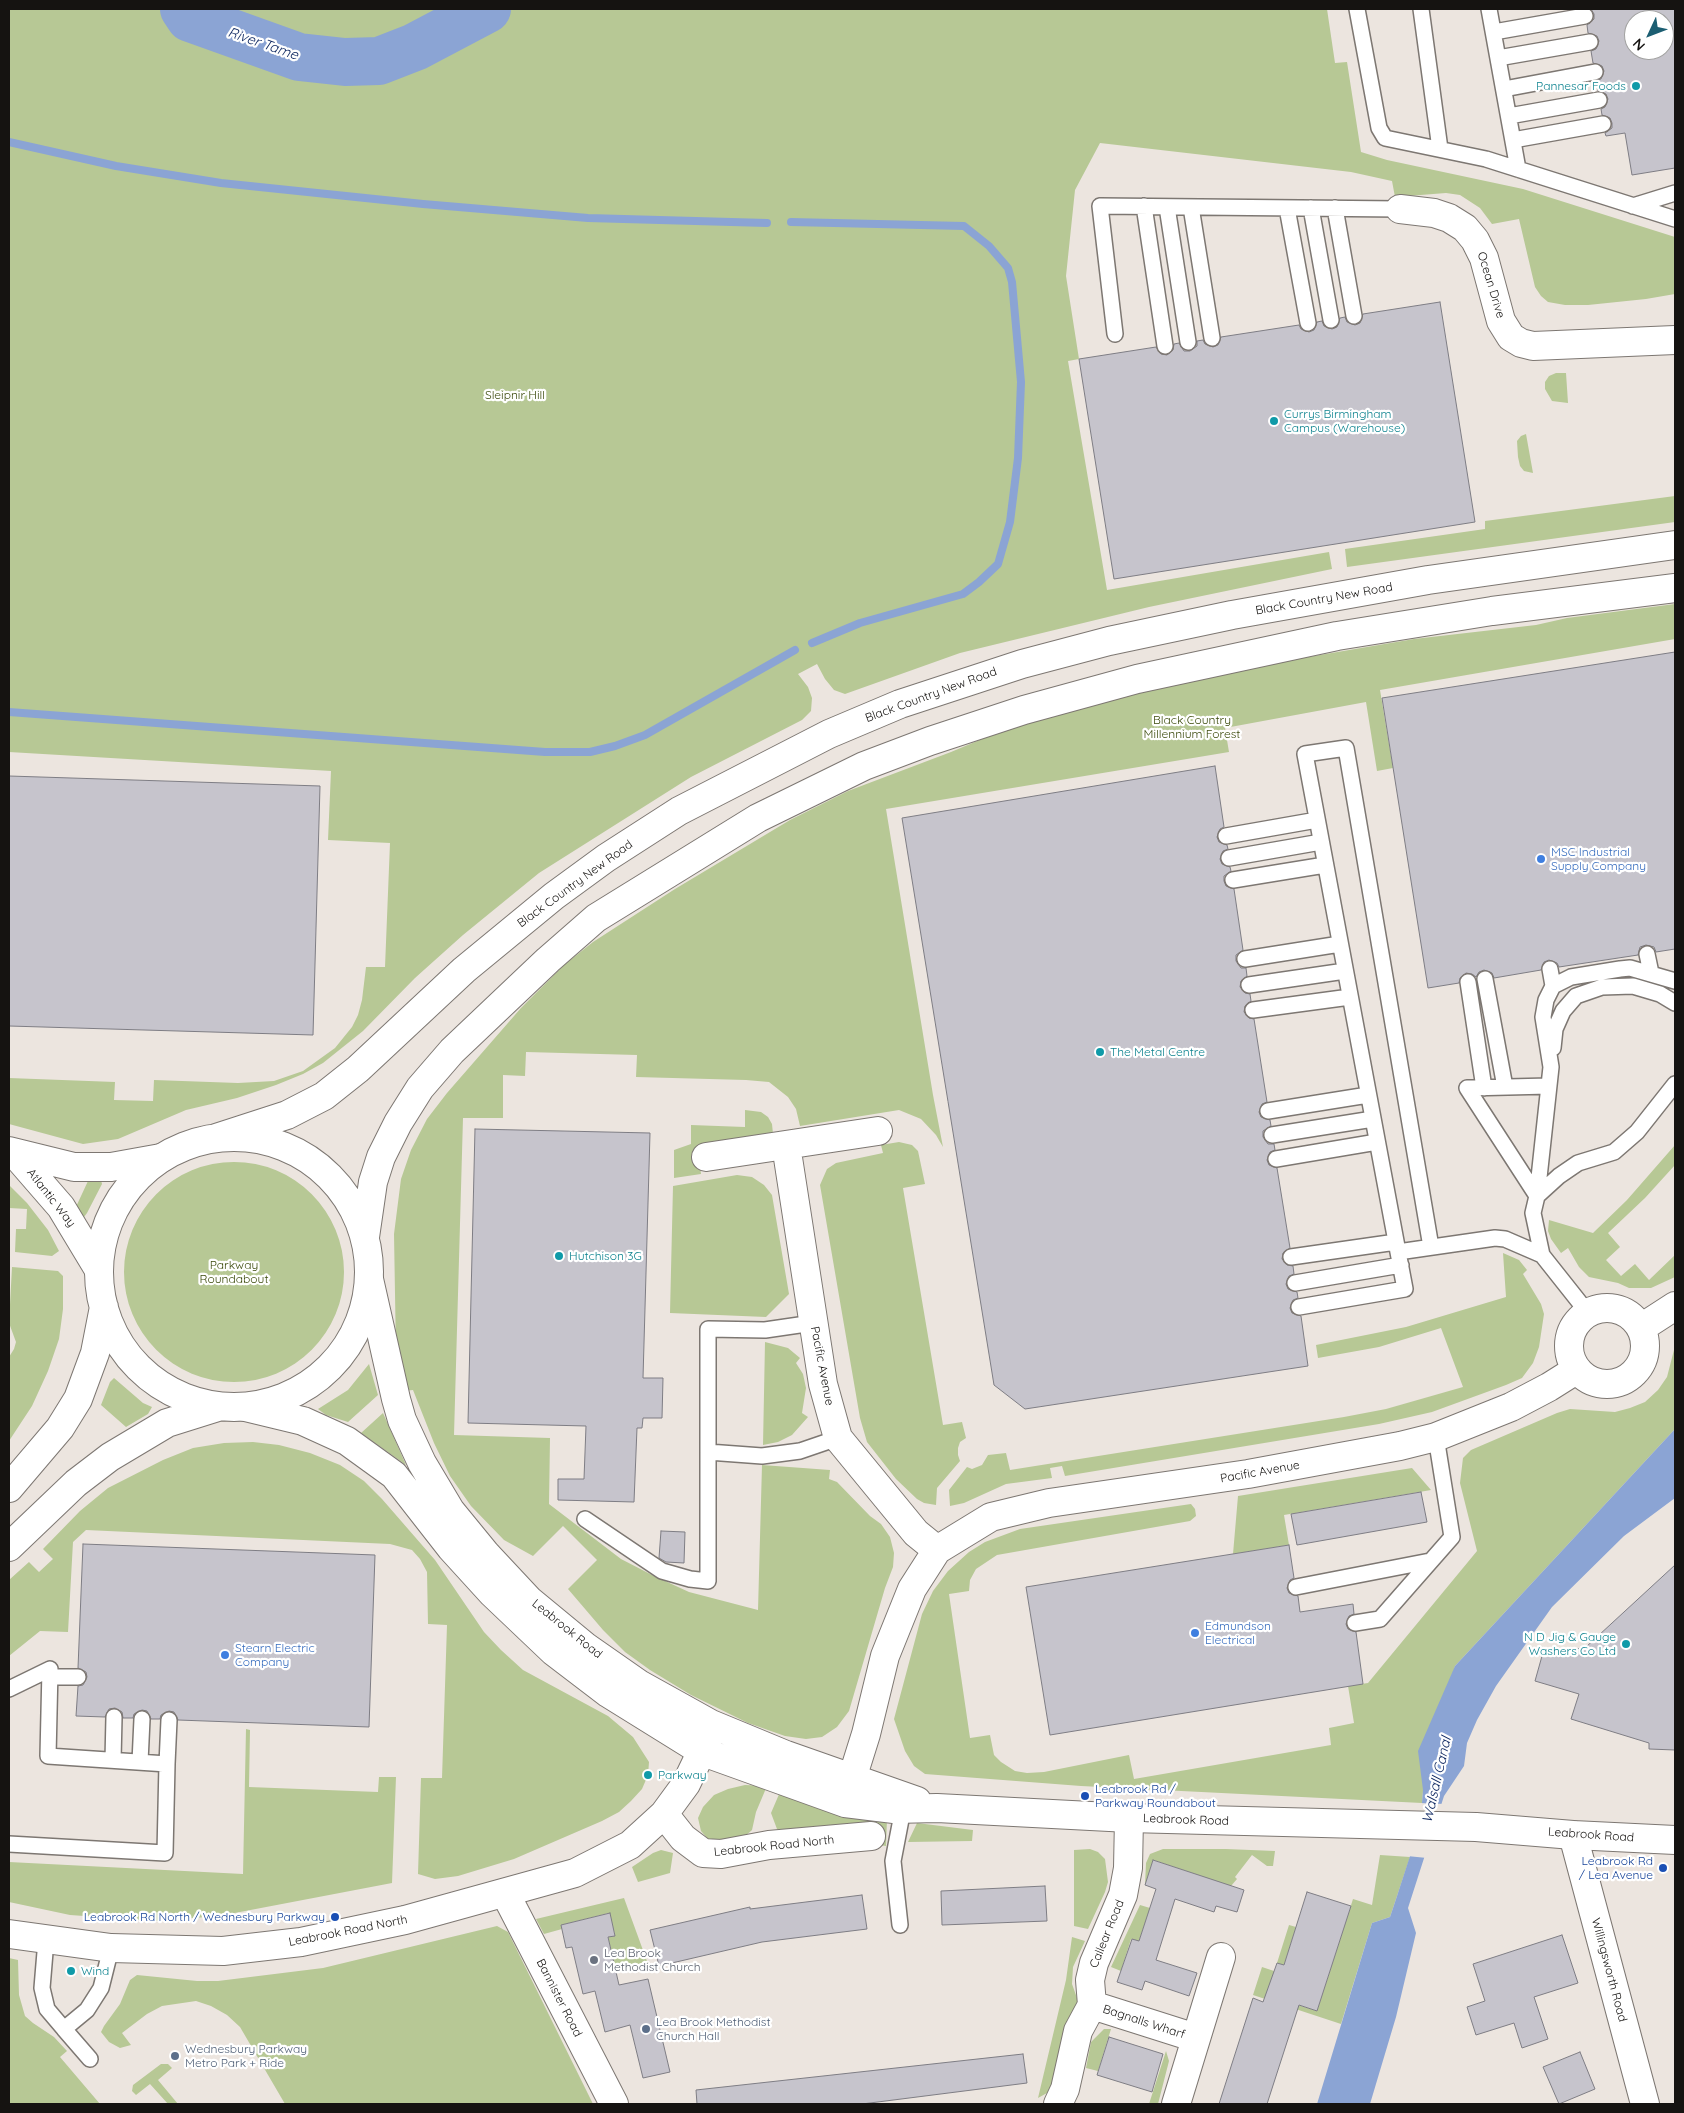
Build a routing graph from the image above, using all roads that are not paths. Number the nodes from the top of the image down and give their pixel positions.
1 (1357, 9) edge
2 (1421, 9) edge
3 (1489, 9) edge
4 (1585, 16) dead end
5 (1494, 32) junction
6 (1590, 42) dead end
7 (1498, 58) junction
8 (1594, 72) dead end
9 (1504, 89) junction
10 (1599, 100) dead end
11 (1509, 116) junction
12 (1604, 124) dead end
13 (1513, 140) junction
14 (1440, 149) junction
15 (1518, 169) junction
16 (1675, 193) edge
17 (1144, 206) junction
18 (1633, 206) junction
19 (1167, 207) junction
20 (1191, 207) junction
21 (1287, 208) junction
22 (1311, 208) junction
23 (1335, 208) junction
24 (1400, 209) joint
25 (1675, 220) edge
26 (1354, 316) dead end
27 (1331, 320) dead end
28 (1308, 323) dead end
29 (1114, 334) dead end
30 (1212, 338) dead end
31 (1675, 340) edge
32 (1188, 342) dead end
33 (1165, 346) dead end
34 (1675, 546) edge
35 (1675, 588) edge
36 (1317, 820) junction
37 (1226, 836) dead end
38 (1321, 842) junction
39 (1229, 858) dead end
40 (1325, 865) junction
41 (1232, 880) dead end
42 (1340, 944) junction
43 (1646, 954) dead end
44 (1245, 959) dead end
45 (1550, 969) dead end
46 (1345, 970) junction
47 (1651, 973) junction
48 (1484, 979) dead end
49 (1675, 981) edge
50 (1468, 982) dead end
51 (1249, 985) dead end
52 (1554, 986) junction
53 (1350, 997) junction
54 (1675, 1003) edge
55 (1253, 1010) dead end
56 (1551, 1067) junction
57 (1675, 1084) edge
58 (1549, 1086) junction
59 (1505, 1087) junction
60 (1484, 1088) junction
61 (1368, 1095) junction
62 (1268, 1111) dead end
63 (1373, 1119) junction
64 (878, 1131) dead end
65 (1272, 1135) dead end
66 (216, 1138) junction
67 (1377, 1142) junction
68 (786, 1145) junction
69 (12, 1152) edge
70 (706, 1157) dead end
71 (161, 1158) junction
72 (1276, 1159) dead end
73 (1537, 1196) junction
74 (365, 1237) junction
75 (1431, 1247) junction
76 (1398, 1253) junction
77 (1542, 1255) junction
78 (1292, 1258) dead end
79 (99, 1270) junction
80 (369, 1279) junction
81 (1295, 1283) dead end
82 (1675, 1306) edge
83 (104, 1307) junction
84 (1299, 1307) dead end
85 (1588, 1313) junction
86 (813, 1323) junction
87 (1641, 1328) junction
88 (1576, 1370) junction
89 (218, 1407) junction
90 (245, 1407) junction
91 (1436, 1437) junction
92 (838, 1438) junction
93 (708, 1452) junction
94 (9, 1488) edge
95 (585, 1519) dead end
96 (9, 1548) edge
97 (937, 1550) junction
98 (1430, 1561) junction
99 (1296, 1588) dead end
100 (1355, 1624) dead end
101 (50, 1677) junction
102 (78, 1677) dead end
103 (9, 1689) edge
104 (114, 1718) dead end
105 (142, 1719) dead end
106 (169, 1720) dead end
107 (709, 1739) junction
108 (113, 1760) junction
109 (140, 1762) junction
110 (167, 1764) junction
111 (848, 1790) junction
112 (937, 1808) junction
113 (903, 1809) junction
114 (664, 1814) junction
115 (1129, 1818) junction
116 (1574, 1835) junction
117 (871, 1836) dead end
118 (1675, 1840) edge
119 (9, 1844) edge
120 (504, 1892) junction
121 (900, 1925) dead end
122 (9, 1934) edge
123 (46, 1940) junction
124 (112, 1948) junction
125 (1221, 1957) dead end
126 (1092, 2005) junction
127 (64, 2029) junction
128 (1196, 2038) junction
129 (90, 2059) dead end
130 (1642, 2103) edge
131 (614, 2104) edge
132 (1058, 2104) edge
133 (1176, 2104) edge

1 - 14 lane
2 - 14 lane
3 - 5 lane
4 - 5 lane
5 - 7 lane
6 - 7 lane
7 - 9 lane
8 - 9 lane
9 - 11 lane
10 - 11 lane
11 - 13 lane
12 - 13 lane
13 - 15 lane
14 - 15 lane
15 - 18 lane
16 - 18 lane
17 - 19 lane
17 - 29 lane
17 - 33 lane
18 - 25 lane
19 - 20 lane
19 - 32 lane
20 - 21 lane
20 - 30 lane
21 - 22 lane
21 - 28 lane
22 - 23 lane
22 - 27 lane
23 - 24 lane
23 - 26 lane
24 - 31 main road, Ocean Drive
34 - 66 main road, Black Country New Road
35 - 74 main road
36 - 37 lane
36 - 38 lane
36 - 75 lane
38 - 39 lane
38 - 40 lane
40 - 41 lane
40 - 42 lane
42 - 44 lane
42 - 46 lane
43 - 47 lane
45 - 52 lane
46 - 51 lane
46 - 53 lane
47 - 49 lane
47 - 52 lane
48 - 59 lane
50 - 60 lane
52 - 56 lane
53 - 55 lane
53 - 61 lane
54 - 56 lane
56 - 58 lane
57 - 73 lane
58 - 59 lane
58 - 73 lane
59 - 60 lane
60 - 73 lane
61 - 62 lane
61 - 63 lane
63 - 65 lane
63 - 67 lane
64 - 68 main road
66 - 71 main road
66 - 74 main road
67 - 72 lane
67 - 76 lane
68 - 70 main road
68 - 86 main road, Pacific Avenue
69 - 71 main road, Atlantic Way
69 - 79 main road, Atlantic Way
71 - 79 main road
73 - 77 lane
74 - 80 main road
75 - 76 lane
75 - 77 lane
76 - 78 lane
76 - 81 lane
76 - 84 lane
77 - 85 lane
79 - 83 main road
80 - 90 main road
80 - 107 main road, Leabrook Road
82 - 87 main road
83 - 89 main road
83 - 94 main road
85 - 87 main road
85 - 88 main road
86 - 92 main road, Pacific Avenue
86 - 93 lane
87 - 88 main road
88 - 91 main road, Pacific Avenue
89 - 90 main road
89 - 96 main road
90 - 107 main road, Leabrook Road
91 - 97 main road, Pacific Avenue
91 - 98 lane
92 - 93 lane
92 - 97 main road, Pacific Avenue
93 - 95 lane
97 - 111 main road, Pacific Avenue
98 - 99 lane
98 - 100 lane
101 - 102 lane
101 - 103 lane
101 - 108 lane
104 - 108 lane
105 - 109 lane
106 - 110 lane
107 - 111 main road, Leabrook Road
107 - 114 main road, Leabrook Road North
108 - 109 lane
109 - 110 lane
110 - 119 lane
111 - 112 main road, Leabrook Road
111 - 113 main road, Leabrook Road
112 - 113 main road, Leabrook Road
112 - 115 main road, Leabrook Road
113 - 121 lane
114 - 117 main road, Leabrook Road North
114 - 120 main road, Leabrook Road North
115 - 116 main road, Leabrook Road
115 - 126 main road, Callear Road
116 - 118 main road, Leabrook Road
116 - 130 main road, Willingsworth Road
120 - 124 main road, Leabrook Road North
120 - 131 main road, Bannister Road
122 - 123 main road, Leabrook Road North
123 - 124 main road, Leabrook Road North
123 - 127 lane
124 - 127 lane
125 - 128 main road, Bagnalls Wharf
126 - 128 main road, Bagnalls Wharf
126 - 132 main road
127 - 129 lane
128 - 133 main road, Bagnalls Wharf

